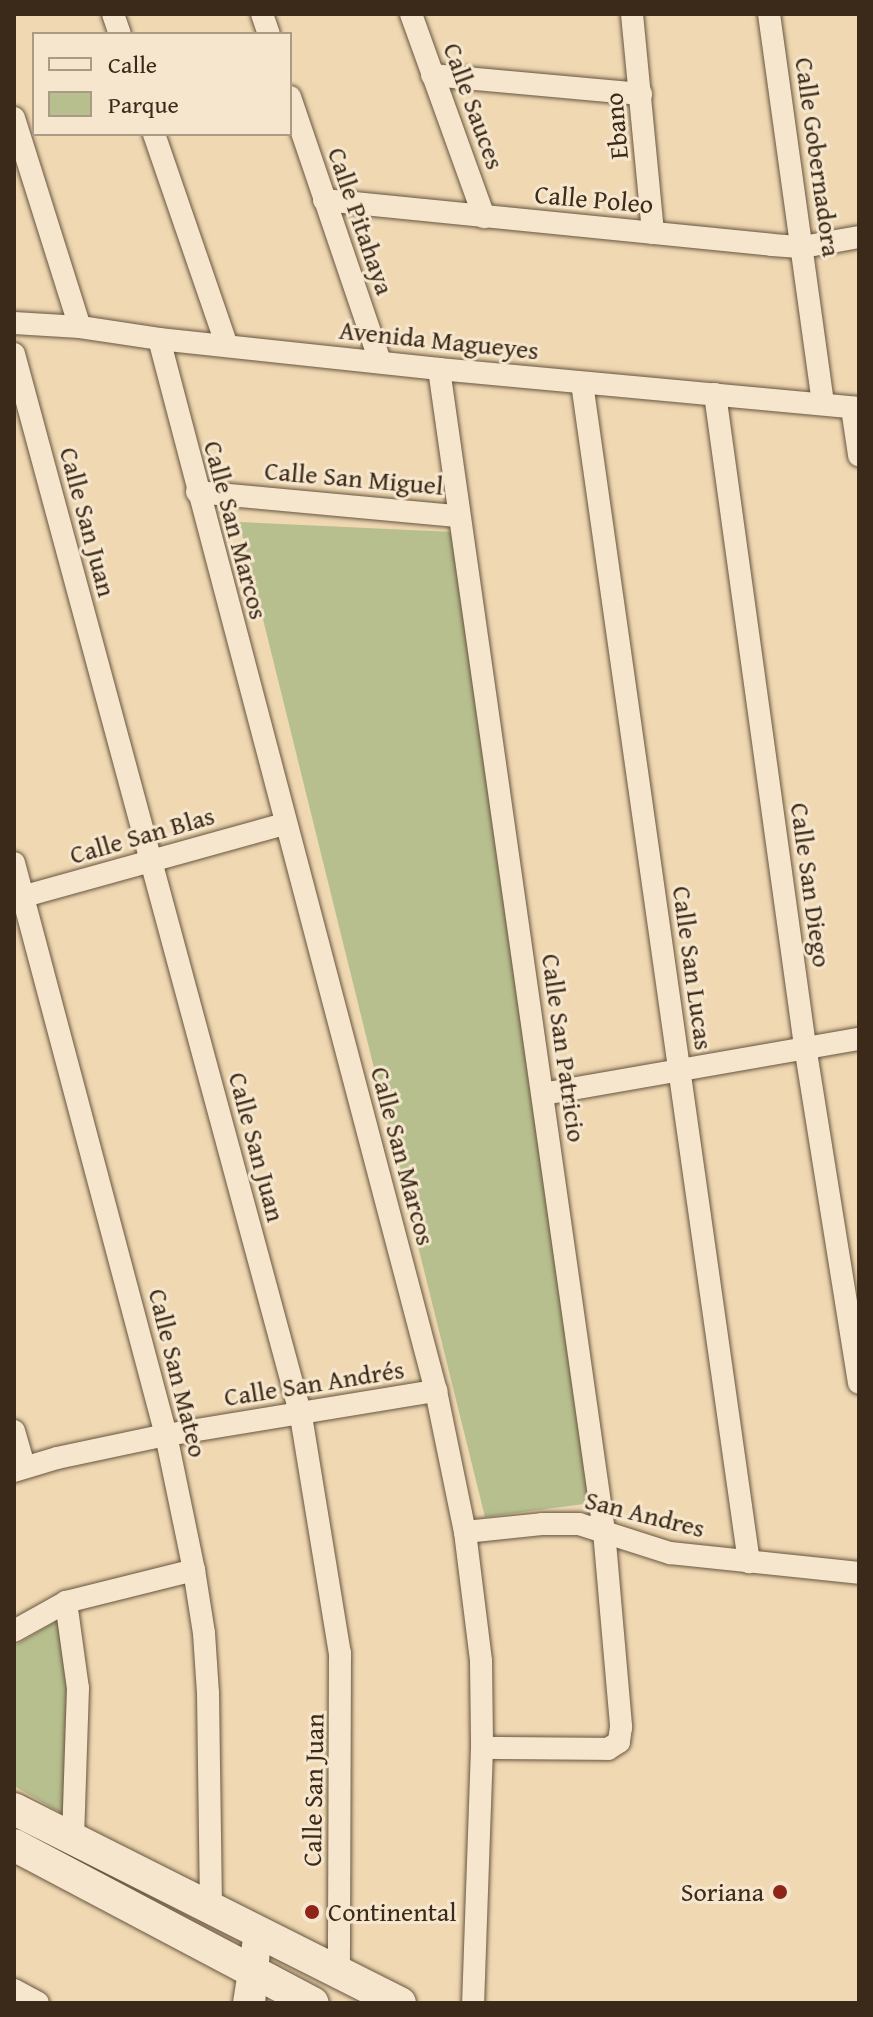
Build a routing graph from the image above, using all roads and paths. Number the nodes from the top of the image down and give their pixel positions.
1 (411, 14) edge
2 (632, 14) edge
3 (769, 14) edge
4 (432, 75) junction
5 (641, 94) junction
6 (292, 103) edge
7 (14, 118) edge
8 (155, 136) edge
9 (324, 200) junction
10 (484, 217) junction
11 (653, 233) junction
12 (859, 237) edge
13 (803, 247) junction
14 (14, 323) edge
15 (80, 327) junction
16 (159, 339) junction
17 (227, 346) junction
18 (14, 354) edge
19 (380, 362) junction
20 (439, 369) junction
21 (582, 383) junction
22 (715, 394) junction
23 (823, 403) junction
24 (856, 408) edge
25 (859, 455) edge
26 (197, 492) junction
27 (457, 516) junction
28 (285, 824) junction
29 (150, 861) junction
30 (14, 863) edge
31 (18, 898) edge
32 (859, 1039) edge
33 (805, 1046) junction
34 (679, 1069) junction
35 (543, 1094) junction
36 (859, 1383) edge
37 (436, 1391) junction
38 (301, 1416) junction
39 (14, 1431) edge
40 (166, 1435) junction
41 (19, 1469) edge
42 (604, 1531) junction
43 (465, 1532) junction
44 (749, 1562) junction
45 (194, 1570) junction
46 (859, 1573) edge
47 (66, 1602) junction
48 (14, 1631) edge
49 (482, 1748) junction
50 (14, 1809) edge
51 (73, 1839) junction
52 (14, 1845) edge
53 (211, 1909) junction
54 (260, 1935) junction
55 (339, 1971) junction
56 (257, 1983) edge
57 (14, 1990) edge
58 (38, 2003) edge
59 (244, 2003) edge
60 (313, 2003) edge
61 (400, 2003) edge
62 (473, 2003) edge

1 - 4 street, Calle Sauces
2 - 5 street, Ebano
3 - 13 street, Calle Gobernadora
4 - 5 street
4 - 10 street, Calle Sauces
5 - 11 street, Ebano
6 - 9 street, Calle Pitahaya
7 - 15 street
8 - 17 street
9 - 10 street, Calle Poleo
9 - 19 street, Calle Pitahaya
10 - 11 street, Calle Poleo
11 - 13 street, Calle Poleo
12 - 13 street, Calle Poleo
13 - 23 street, Calle Gobernadora
14 - 15 street, Avenida Magueyes
15 - 16 street, Avenida Magueyes
16 - 17 street, Avenida Magueyes
16 - 26 street, Calle San Marcos
17 - 19 street, Avenida Magueyes
18 - 29 street, Calle San Juan
19 - 20 street, Avenida Magueyes
20 - 21 street, Avenida Magueyes
20 - 27 street, Calle San Patricio
21 - 22 street, Avenida Magueyes
21 - 34 street, Calle San Lucas
22 - 23 street, Avenida Magueyes
22 - 33 street, Calle San Diego
23 - 24 street, Avenida Magueyes
24 - 25 street
26 - 27 street, Calle San Miguel
26 - 28 street, Calle San Marcos
27 - 35 street, Calle San Patricio
28 - 29 street, Calle San Blas
28 - 37 street, Calle San Marcos
29 - 31 street, Calle San Blas
29 - 38 street, Calle San Juan
30 - 31 street, Calle San Mateo
31 - 40 street, Calle San Mateo
32 - 33 street
33 - 34 street
33 - 36 street, Calle San Diego
34 - 35 street
34 - 44 street, Calle San Lucas
35 - 42 street, Calle San Patricio
37 - 38 street, Calle San Andrés
37 - 43 street, Calle San Marcos
38 - 40 street, Calle San Andrés
38 - 55 street, Calle San Juan
39 - 41 street
40 - 41 street, Calle San Andrés
40 - 45 street, Calle San Mateo
42 - 43 street, San Andres
42 - 44 street, San Andres
42 - 49 street, Calle San Patricio
43 - 49 street, Calle San Marcos
44 - 46 street, San Andres
45 - 47 street
45 - 53 street, Calle San Mateo
47 - 48 street
47 - 51 street
49 - 62 street, Calle San Marcos
50 - 51 main road
51 - 53 main road
52 - 56 main road
53 - 54 main road
54 - 55 main road
54 - 56 street
55 - 61 main road
56 - 59 street
56 - 60 main road
57 - 58 street

